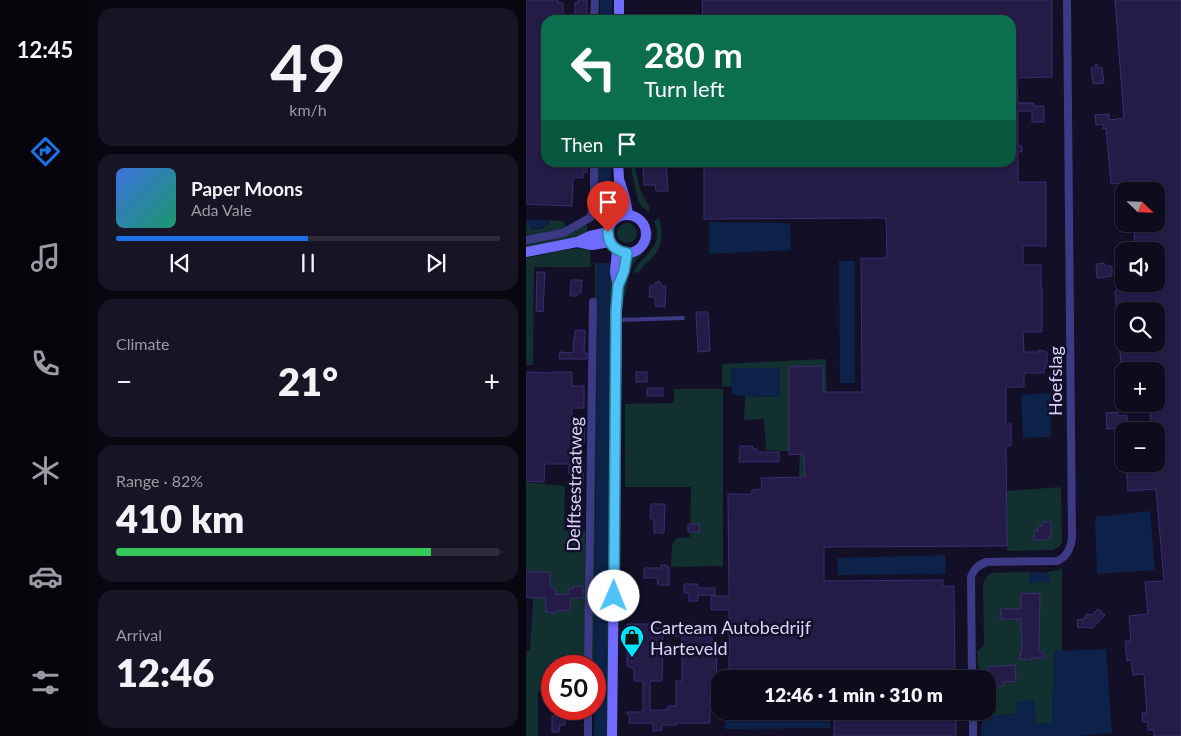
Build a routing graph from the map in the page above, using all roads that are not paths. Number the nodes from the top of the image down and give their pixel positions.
1 (595, 0) edge
2 (619, 0) edge
3 (1067, 0) edge
4 (594, 15) edge
5 (619, 15) edge
6 (594, 167) edge
7 (619, 167) edge
8 (619, 217) junction
9 (526, 240) edge
10 (615, 245) junction
11 (526, 252) edge
12 (593, 302) dead end
13 (683, 318) dead end
14 (616, 321) junction
15 (588, 655) edge
16 (972, 670) edge
17 (588, 720) edge
18 (973, 720) edge
19 (588, 736) edge
20 (612, 736) edge
21 (973, 736) edge

1 - 4 street
2 - 5 main road
3 - 16 street, Hoefslag
6 - 9 street
7 - 8 main road
8 - 10 main road
8 - 10 main road
10 - 11 main road
10 - 14 main road
12 - 15 street, Delftsestraatweg
13 - 14 lane
14 - 20 main road
17 - 19 street
18 - 21 street

